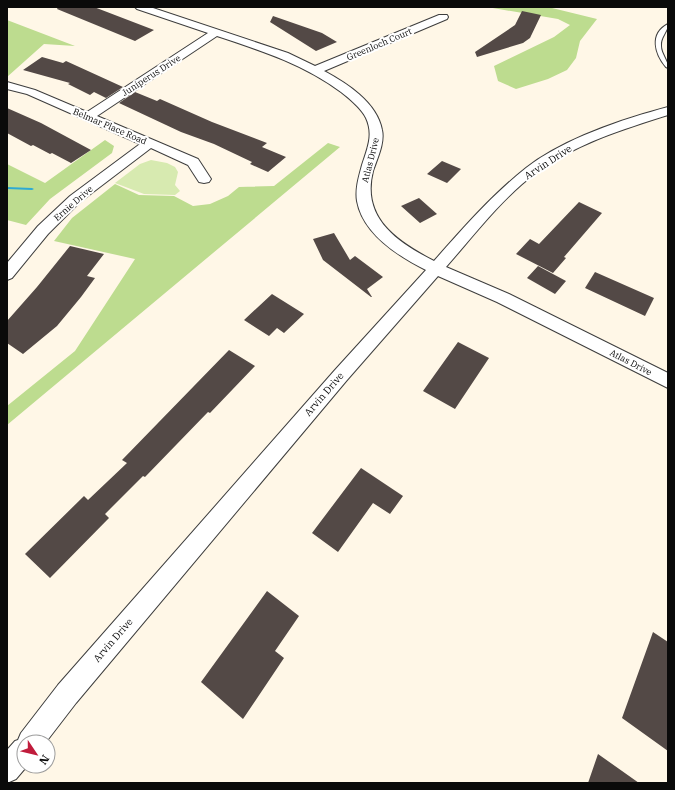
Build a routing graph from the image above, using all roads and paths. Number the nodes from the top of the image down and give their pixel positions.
1 (140, 7) edge
2 (158, 9) edge
3 (443, 17) dead end
4 (668, 26) edge
5 (215, 33) junction
6 (668, 66) edge
7 (316, 70) junction
8 (7, 85) edge
9 (668, 111) edge
10 (88, 117) junction
11 (150, 143) junction
12 (204, 179) dead end
13 (436, 267) junction
14 (7, 274) edge
15 (668, 381) edge
16 (36, 734) edge
17 (16, 759) edge
18 (7, 770) edge

1 - 2 street, Atlas Drive
2 - 5 street, Atlas Drive
3 - 7 street, Greenloch Court
4 - 6 lane
5 - 7 street, Atlas Drive
5 - 10 street, Juniperus Drive
7 - 13 street, Atlas Drive
8 - 10 street, Belmar Place Road
9 - 13 street, Arvin Drive
10 - 11 street, Belmar Place Road
11 - 12 street, Belmar Place Road
11 - 14 street, Ernie Drive
13 - 15 street, Atlas Drive
13 - 16 street, Arvin Drive
17 - 18 street

